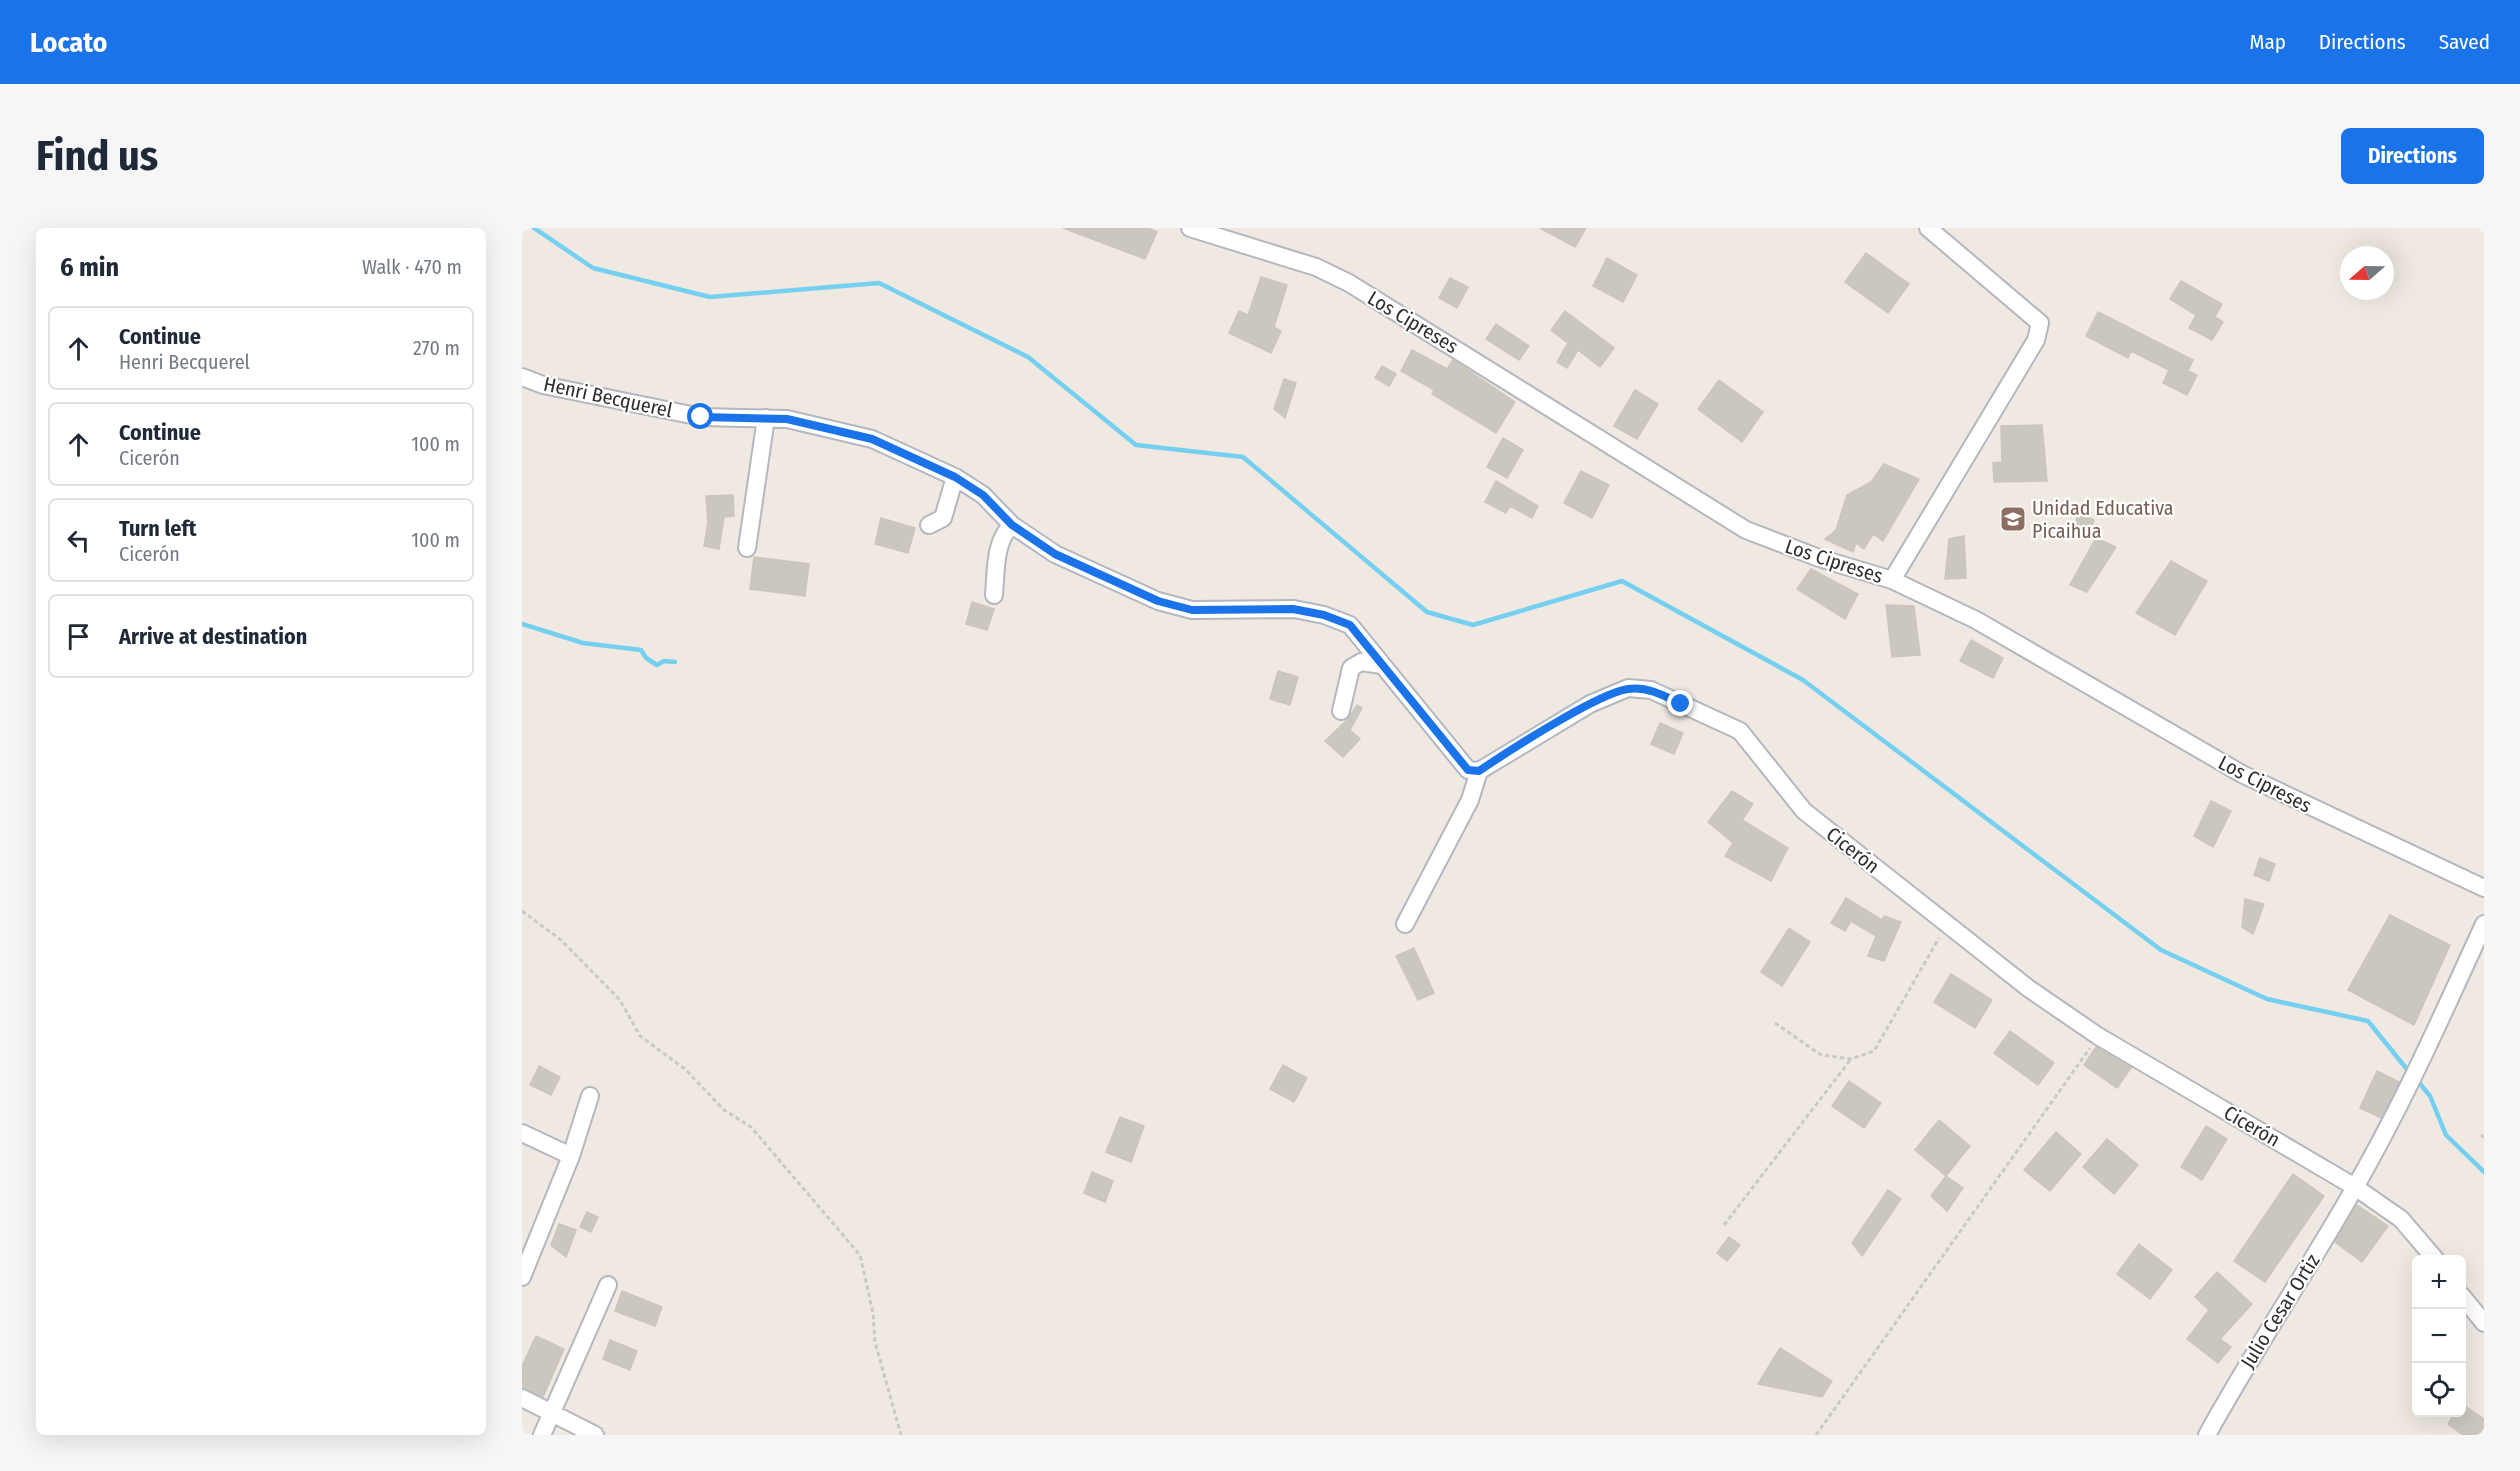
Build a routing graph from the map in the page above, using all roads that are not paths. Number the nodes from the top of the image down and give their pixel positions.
1 (1190, 228) edge
2 (1928, 228) edge
3 (522, 377) edge
4 (766, 418) junction
5 (955, 477) junction
6 (929, 525) dead end
7 (1012, 525) junction
8 (747, 548) dead end
9 (1892, 580) junction
10 (994, 595) dead end
11 (1382, 665) junction
12 (1341, 711) dead end
13 (1479, 771) junction
14 (2484, 888) edge
15 (1405, 924) dead end
16 (2484, 924) edge
17 (590, 1096) dead end
18 (522, 1133) edge
19 (571, 1156) junction
20 (2355, 1187) junction
21 (2432, 1255) edge
22 (522, 1276) edge
23 (608, 1285) dead end
24 (2466, 1301) edge
25 (2484, 1323) edge
26 (522, 1398) edge
27 (553, 1413) junction
28 (542, 1435) edge
29 (595, 1435) edge
30 (2207, 1435) edge

1 - 9 street, Los Cipreses
2 - 9 street
3 - 4 street, Henri Becquerel
4 - 5 street, Henri Becquerel
4 - 8 street
5 - 6 street
5 - 7 street, Henri Becquerel
7 - 10 street
7 - 11 street, Henri Becquerel
9 - 14 street, Los Cipreses
11 - 12 street
11 - 13 street
13 - 15 street
13 - 20 street, Cicerón
16 - 20 street, Julio Cesar Ortiz
17 - 19 street
18 - 19 street
19 - 22 street
20 - 21 street, Cicerón
20 - 30 street, Julio Cesar Ortiz
23 - 27 street
24 - 25 street
26 - 27 street
27 - 28 street
27 - 29 street

